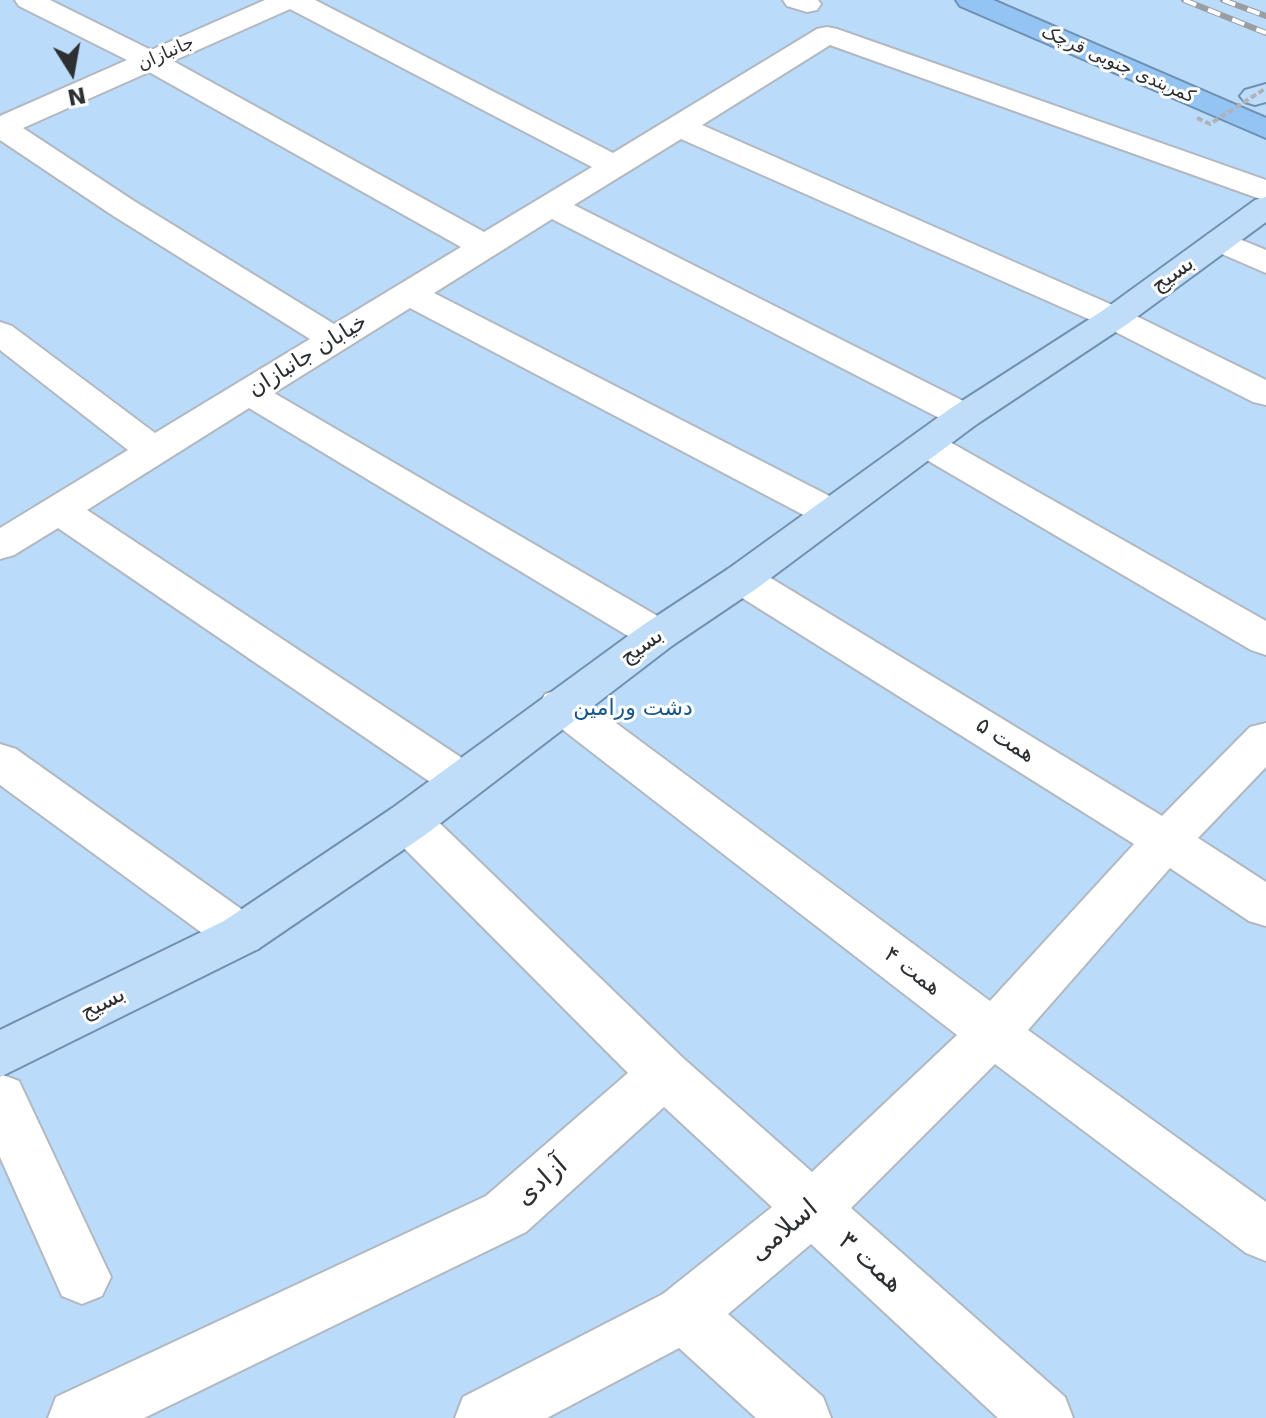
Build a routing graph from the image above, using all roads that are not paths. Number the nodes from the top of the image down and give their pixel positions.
1 (29, 0) edge
2 (291, 0) edge
3 (970, 0) edge
4 (1141, 45) dead end
5 (151, 61) junction
6 (1263, 94) edge
7 (1, 127) edge
8 (680, 127) junction
9 (1266, 129) edge
10 (616, 167) junction
11 (1266, 191) edge
12 (552, 207) junction
13 (1266, 207) edge
14 (1220, 241) junction
15 (486, 247) junction
16 (1266, 263) edge
17 (410, 294) junction
18 (1114, 318) junction
19 (0, 333) edge
20 (336, 340) junction
21 (249, 393) junction
22 (1266, 394) edge
23 (964, 416) junction
24 (928, 445) junction
25 (154, 451) junction
26 (59, 510) junction
27 (831, 513) junction
28 (0, 546) edge
29 (742, 579) junction
30 (658, 635) junction
31 (1266, 640) edge
32 (561, 705) junction
33 (1266, 739) edge
34 (0, 761) edge
35 (461, 780) junction
36 (408, 822) junction
37 (1166, 841) junction
38 (1266, 907) edge
39 (241, 935) junction
40 (993, 1033) junction
41 (0, 1055) edge
42 (664, 1074) junction
43 (0, 1097) edge
44 (811, 1210) junction
45 (1266, 1235) edge
46 (82, 1277) dead end
47 (684, 1314) junction
48 (78, 1418) edge
49 (485, 1418) edge
50 (800, 1418) edge
51 (1043, 1418) edge

1 - 5 street
2 - 5 street, جانبازان
2 - 10 street
3 - 9 highway, کمربندی جنوبی قرچک
4 - 6 highway, کمربندی جنوبی قرچک
5 - 7 street, جانبازان
5 - 15 street
7 - 20 street
8 - 10 street, خیابان جانبازان
8 - 11 street, خیابان جانبازان
8 - 18 street
10 - 12 street, خیابان جانبازان
12 - 15 street, خیابان جانبازان
12 - 23 street
13 - 14 main road, بسیج
14 - 16 street
14 - 18 main road, بسیج
15 - 17 street, خیابان جانبازان
17 - 20 street, خیابان جانبازان
17 - 27 street
18 - 22 street
18 - 23 main road, بسیج
19 - 25 street
20 - 21 street, خیابان جانبازان
21 - 25 street, خیابان جانبازان
21 - 30 street
23 - 24 main road, بسیج
24 - 27 main road, بسیج
24 - 31 street
25 - 26 street, خیابان جانبازان
26 - 28 street, خیابان جانبازان
26 - 35 street
27 - 29 main road, بسیج
29 - 30 main road, بسیج
29 - 37 street, همت ۵
30 - 32 main road, بسیج
32 - 35 main road, بسیج
32 - 40 street, همت ۴
33 - 37 street, اسلامی
34 - 39 street
35 - 36 main road, بسیج
36 - 39 main road, بسیج
36 - 42 street
37 - 38 street, همت ۵
37 - 40 street, اسلامی
39 - 41 main road, بسیج
40 - 44 street, اسلامی
40 - 45 street, همت ۴
42 - 44 street, همت ۳
42 - 48 street, آزادی
43 - 46 street
44 - 47 street, اسلامی
44 - 51 street, همت ۳
47 - 49 street, اسلامی
47 - 50 street

